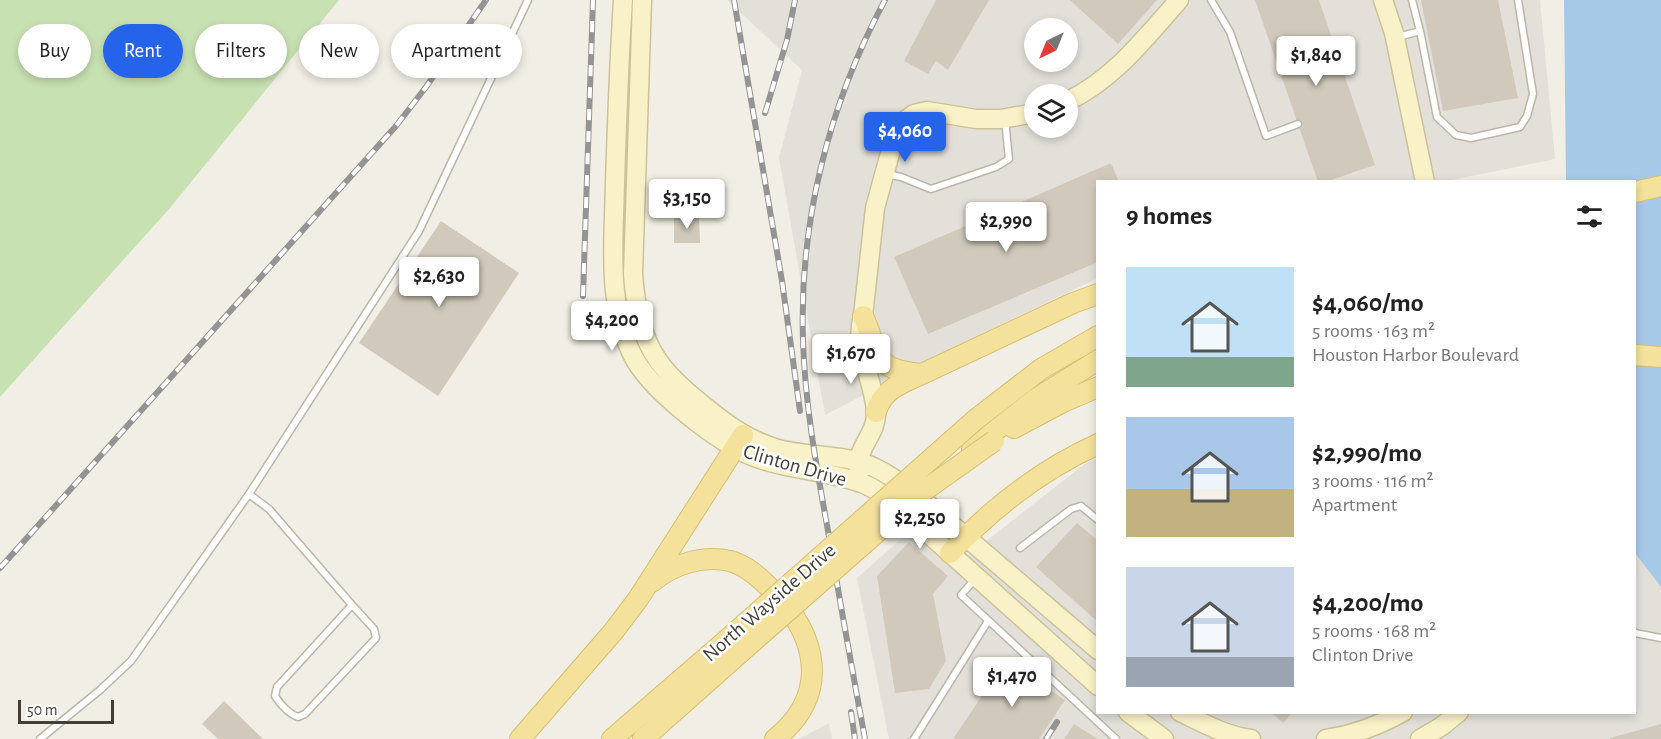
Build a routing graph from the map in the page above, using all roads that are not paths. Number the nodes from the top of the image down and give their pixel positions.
1 (528, 0) edge
2 (623, 0) edge
3 (642, 0) edge
4 (1179, 0) edge
5 (1211, 0) edge
6 (1383, 0) edge
7 (1412, 0) edge
8 (1518, 0) edge
9 (1420, 32) junction
10 (1395, 38) junction
11 (1078, 95) edge
12 (1024, 115) edge
13 (1005, 118) junction
14 (1298, 124) dead end
15 (884, 173) junction
16 (1425, 180) edge
17 (1661, 186) edge
18 (1636, 192) edge
19 (1096, 295) edge
20 (863, 316) junction
21 (1096, 337) edge
22 (1636, 356) edge
23 (1661, 357) edge
24 (1096, 361) edge
25 (922, 374) junction
26 (1096, 388) edge
27 (876, 412) junction
28 (986, 432) junction
29 (739, 442) junction
30 (1096, 445) edge
31 (857, 461) junction
32 (860, 483) junction
33 (249, 494) junction
34 (1096, 518) edge
35 (966, 536) junction
36 (1020, 548) dead end
37 (950, 553) junction
38 (993, 560) junction
39 (977, 577) junction
40 (646, 588) junction
41 (352, 605) junction
42 (988, 621) junction
43 (1636, 633) edge
44 (1661, 638) edge
45 (735, 644) junction
46 (1096, 648) edge
47 (1096, 684) edge
48 (1184, 714) edge
49 (1400, 714) edge
50 (1458, 714) edge
51 (1459, 714) edge
52 (1131, 716) edge
53 (40, 739) edge
54 (520, 739) edge
55 (612, 739) edge
56 (643, 739) edge
57 (776, 739) edge
58 (914, 739) edge
59 (1116, 739) edge
60 (1157, 739) edge
61 (1164, 739) edge
62 (1251, 739) edge
63 (1326, 739) edge
64 (1420, 739) edge
65 (1440, 739) edge

1 - 33 lane
2 - 29 main road, Clinton Drive
3 - 29 main road, Clinton Drive
4 - 11 main road
5 - 14 lane
6 - 10 main road
7 - 9 lane
8 - 9 lane
9 - 10 lane
10 - 16 main road
12 - 13 main road
13 - 15 main road
13 - 15 lane
15 - 20 main road
17 - 18 main road
19 - 25 main road
20 - 25 main road
20 - 27 main road
21 - 28 main road, North Wayside Drive
22 - 23 main road
24 - 28 main road
25 - 27 main road
26 - 28 main road, North Wayside Drive
27 - 31 main road
28 - 45 main road, North Wayside Drive, bridge
28 - 45 main road, North Wayside Drive, bridge
29 - 31 main road, Clinton Drive
29 - 32 main road, Clinton Drive
29 - 40 main road
30 - 35 main road
31 - 32 main road
31 - 35 main road, Clinton Drive
32 - 37 main road, Clinton Drive
33 - 41 lane
33 - 53 lane
34 - 36 lane
35 - 37 main road
35 - 38 main road, Clinton Drive
37 - 39 main road, Clinton Drive
38 - 39 main road
38 - 46 main road, Clinton Drive
39 - 42 lane
39 - 47 main road, Clinton Drive
40 - 54 main road
40 - 57 main road
41 - 41 lane
42 - 58 lane
42 - 59 lane
43 - 44 lane
45 - 55 main road, North Wayside Drive
45 - 56 main road, North Wayside Drive
48 - 62 main road
49 - 63 main road
50 - 64 main road
51 - 65 main road
52 - 60 main road
52 - 61 main road

